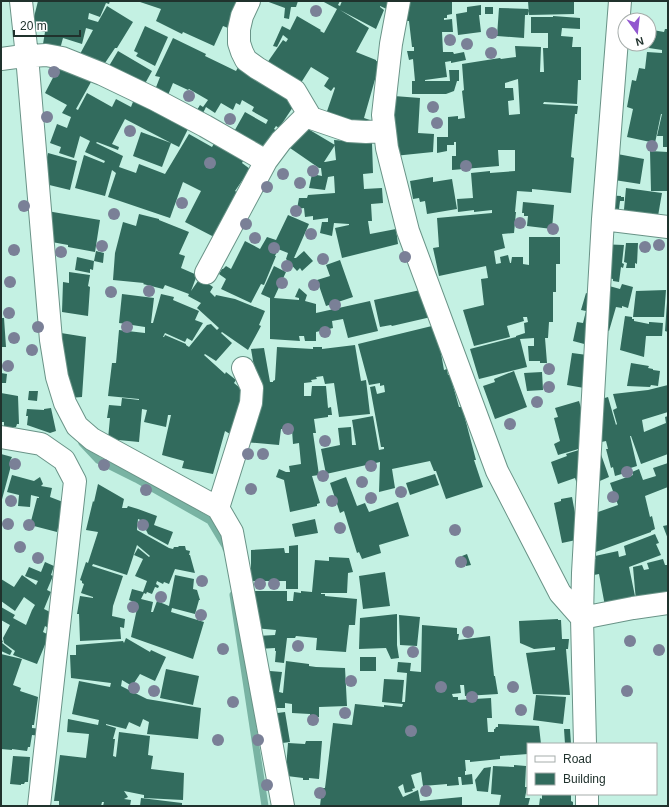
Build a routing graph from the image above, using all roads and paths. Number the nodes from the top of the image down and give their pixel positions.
1 (21, 1) edge
2 (248, 1) edge
3 (400, 1) edge
4 (620, 1) edge
5 (26, 56) junction
6 (1, 59) edge
7 (311, 118) junction
8 (385, 131) junction
9 (266, 161) junction
10 (603, 219) junction
11 (668, 227) edge
12 (206, 273) dead end
13 (243, 368) dead end
14 (1, 437) edge
15 (218, 508) junction
16 (668, 603) edge
17 (582, 618) junction
18 (585, 743) edge
19 (587, 795) edge
20 (39, 806) edge
21 (283, 806) edge
22 (587, 806) edge

1 - 5 street
2 - 7 street
3 - 8 street
4 - 10 street
5 - 6 street
5 - 9 street
5 - 15 street
7 - 8 street
7 - 9 street
8 - 17 street
9 - 12 street
10 - 11 street
10 - 17 street
13 - 15 street
14 - 20 street
15 - 21 street
16 - 17 street
17 - 18 street
19 - 22 street

